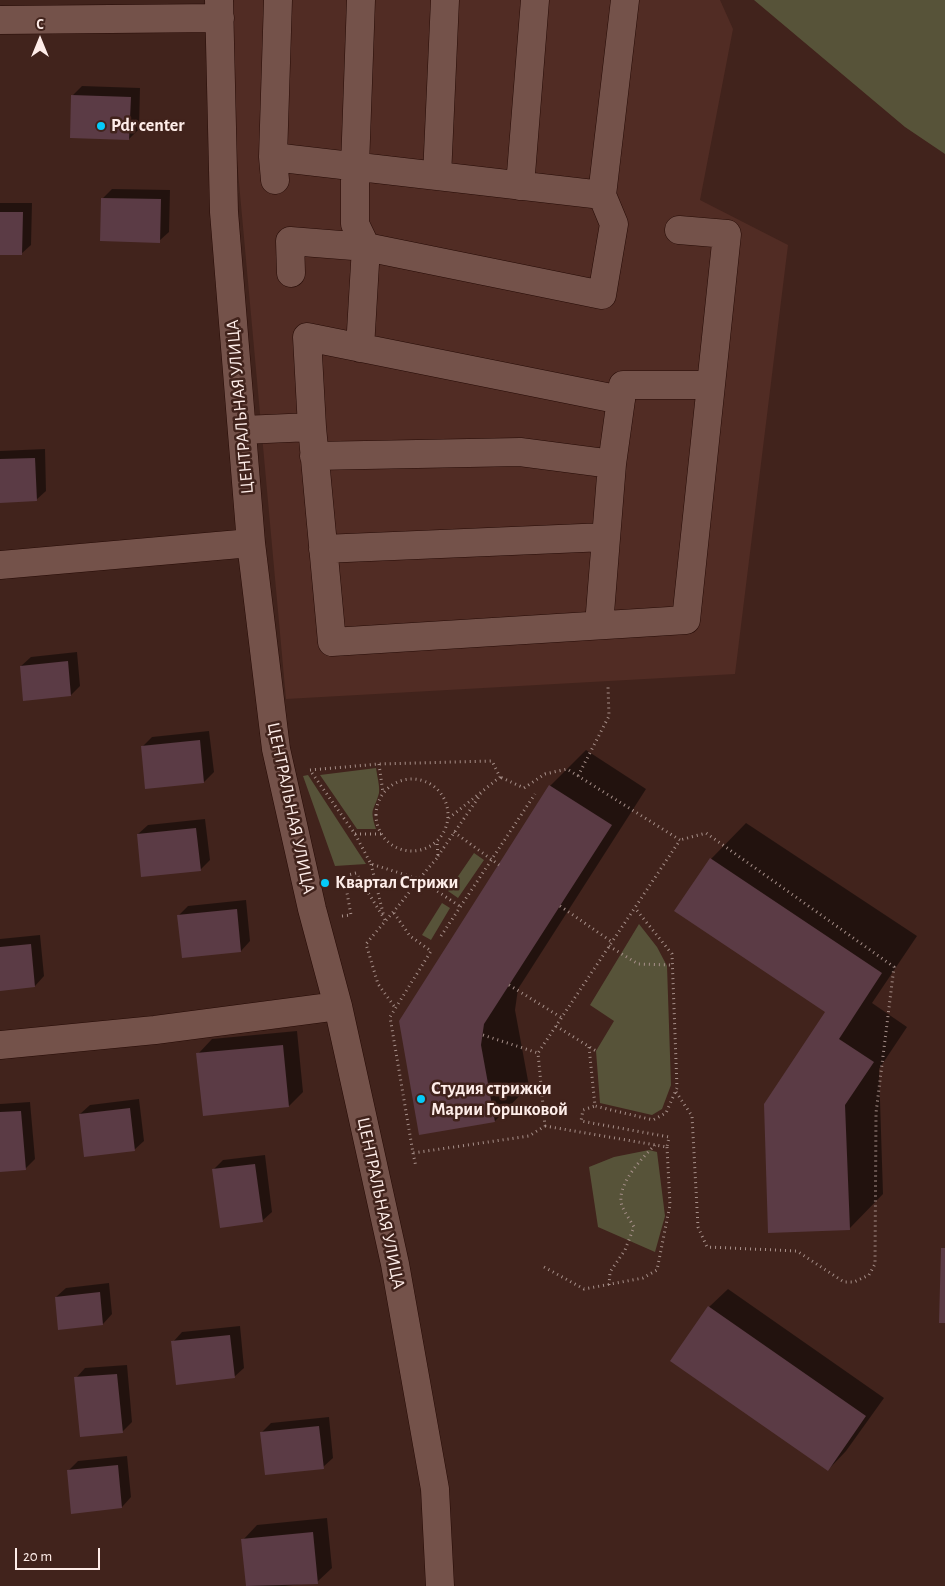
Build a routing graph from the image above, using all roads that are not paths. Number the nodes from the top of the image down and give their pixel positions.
1 (278, 0) edge
2 (361, 0) edge
3 (445, 0) edge
4 (535, 0) edge
5 (625, 0) edge
6 (219, 9) edge
7 (0, 20) edge
8 (355, 166) junction
9 (437, 176) junction
10 (520, 186) junction
11 (602, 195) junction
12 (679, 230) dead end
13 (366, 247) junction
14 (291, 272) dead end
15 (360, 348) junction
16 (711, 385) junction
17 (621, 400) junction
18 (312, 427) junction
19 (243, 430) junction
20 (314, 456) junction
21 (612, 464) junction
22 (606, 538) junction
23 (251, 543) junction
24 (323, 549) junction
25 (0, 565) edge
26 (599, 625) junction
27 (338, 1006) junction
28 (0, 1045) edge
29 (440, 1586) edge

1 - 8 street
2 - 8 street
3 - 9 street
4 - 10 street
5 - 11 street
6 - 7 street
6 - 19 street, ЦЕНТРАЛЬНАЯ УЛИЦА
8 - 9 street
8 - 13 street
9 - 10 street
10 - 11 street
11 - 13 street
12 - 16 street
13 - 14 street
13 - 15 street
15 - 17 street
15 - 18 street
16 - 17 street
16 - 26 street
17 - 21 street
18 - 19 street
18 - 20 street
19 - 23 street, ЦЕНТРАЛЬНАЯ УЛИЦА
20 - 21 street
20 - 24 street
21 - 22 street
22 - 24 street
22 - 26 street
23 - 25 street
23 - 27 street, ЦЕНТРАЛЬНАЯ УЛИЦА
24 - 26 street
27 - 28 street
27 - 29 street, ЦЕНТРАЛЬНАЯ УЛИЦА

